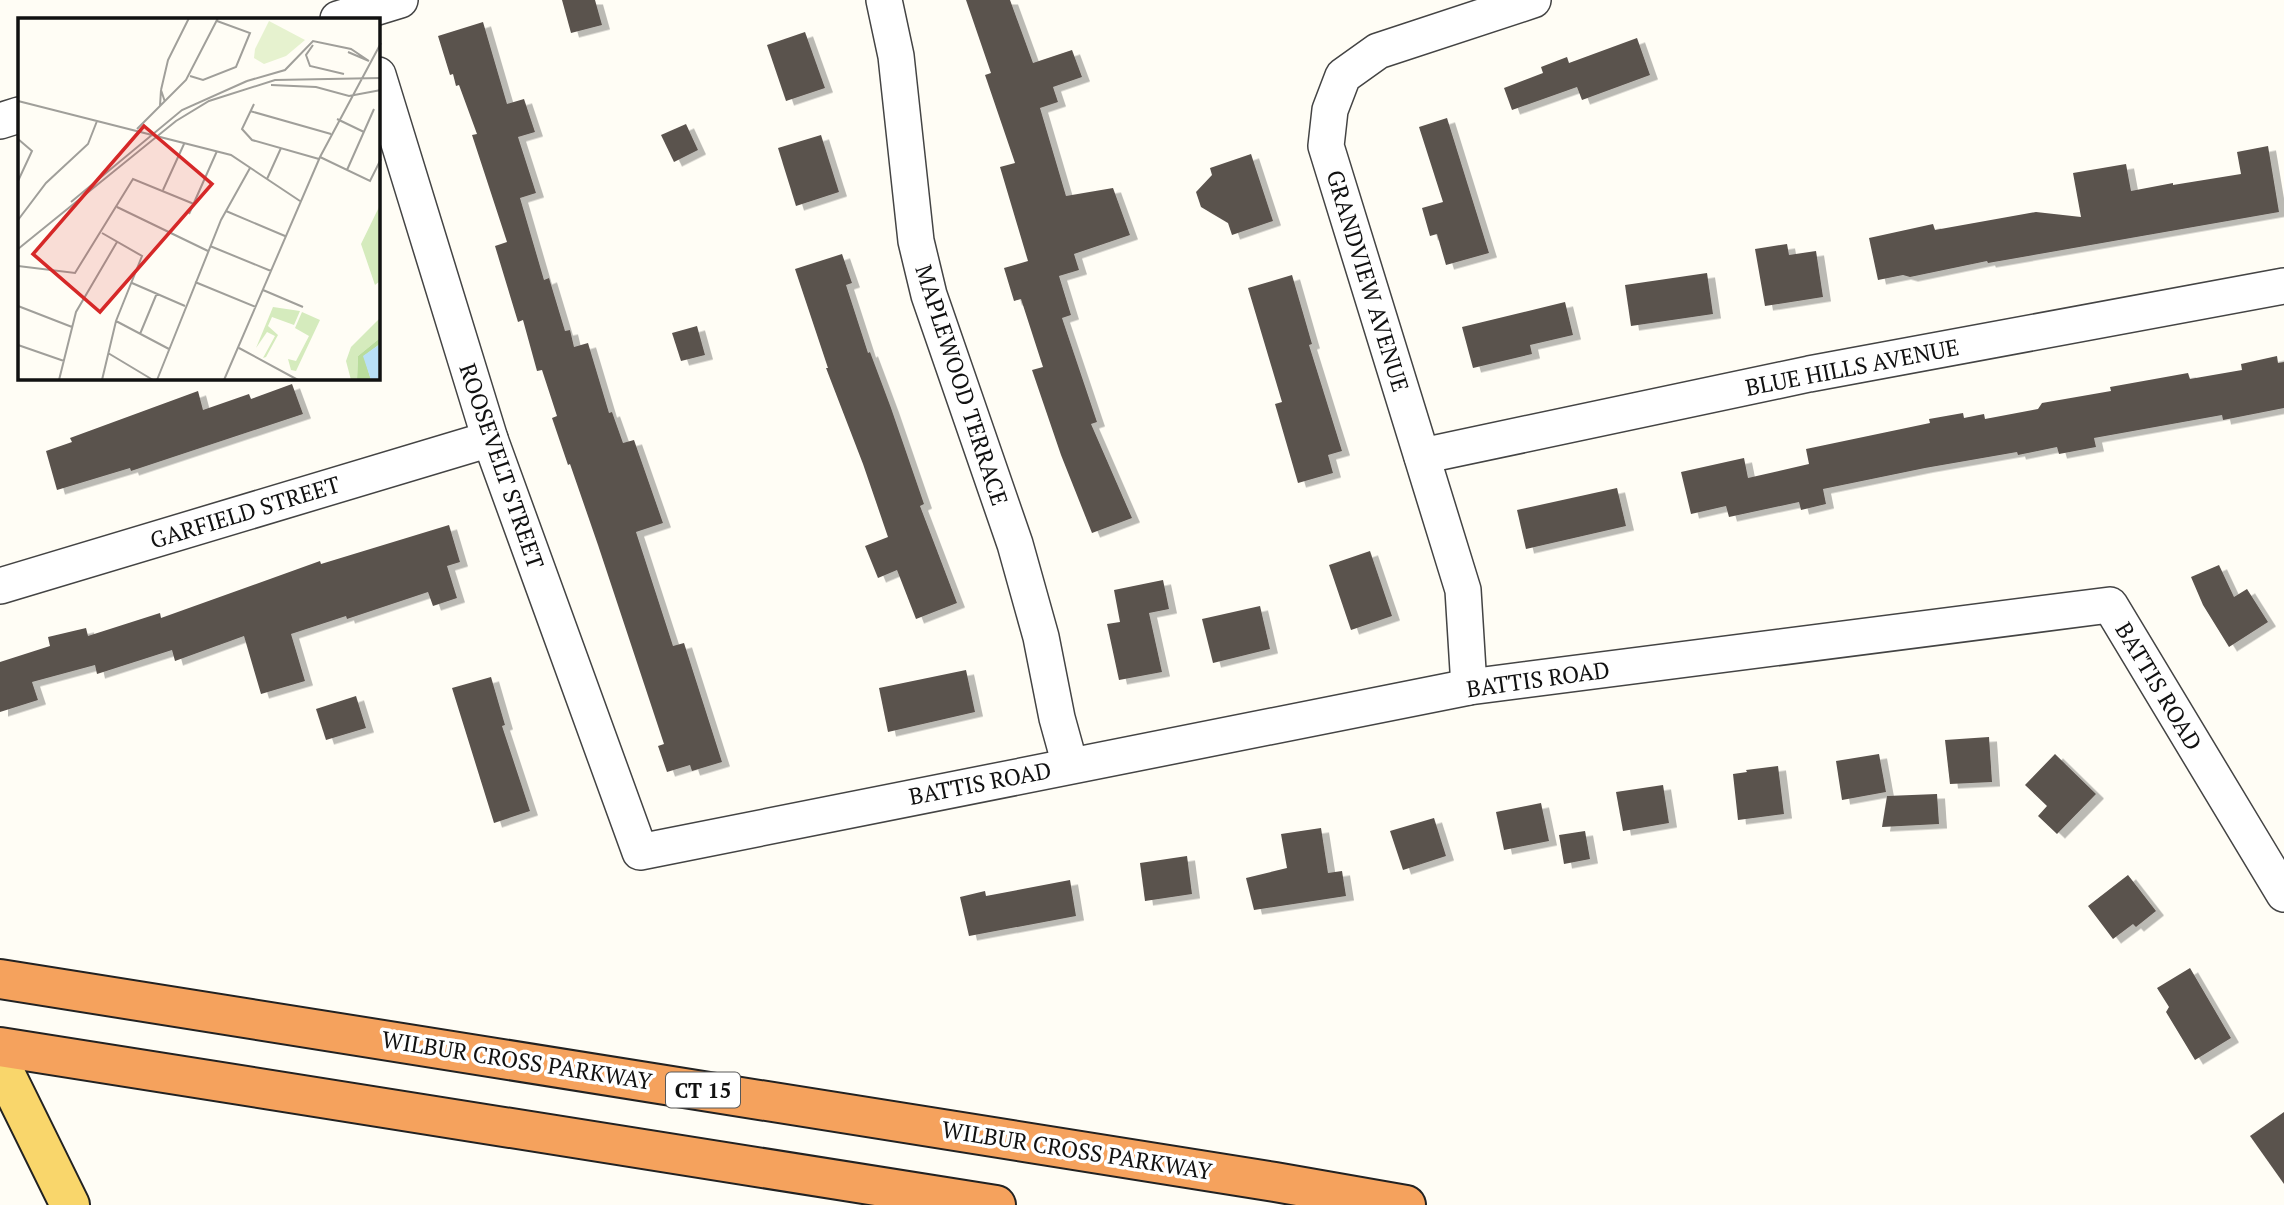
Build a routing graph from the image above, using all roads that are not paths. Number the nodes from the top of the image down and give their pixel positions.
1 (400, 0) edge
2 (884, 0) edge
3 (1533, 0) edge
4 (352, 17) edge
5 (380, 82) edge
6 (18, 115) edge
7 (0, 121) edge
8 (2284, 286) edge
9 (490, 439) junction
10 (1422, 456) junction
11 (0, 586) edge
12 (1469, 687) junction
13 (1070, 765) junction
14 (640, 852) joint
15 (2284, 894) edge
16 (0, 979) edge
17 (0, 1047) edge
18 (0, 1063) edge
19 (62, 1190) edge
20 (996, 1205) edge
21 (1406, 1205) edge

1 - 4 street
2 - 13 street, MAPLEWOOD TERRACE
3 - 10 street, GRANDVIEW AVENUE
5 - 9 street, ROOSEVELT STREET
6 - 7 street
8 - 10 street, BLUE HILLS AVENUE
9 - 11 street, GARFIELD STREET
9 - 14 street, ROOSEVELT STREET
10 - 12 street, GRANDVIEW AVENUE
12 - 13 street, BATTIS ROAD
12 - 15 street, BATTIS ROAD
13 - 14 street, BATTIS ROAD
16 - 21 highway, WILBUR CROSS PARKWAY / CT 15
17 - 20 highway
18 - 19 main road

